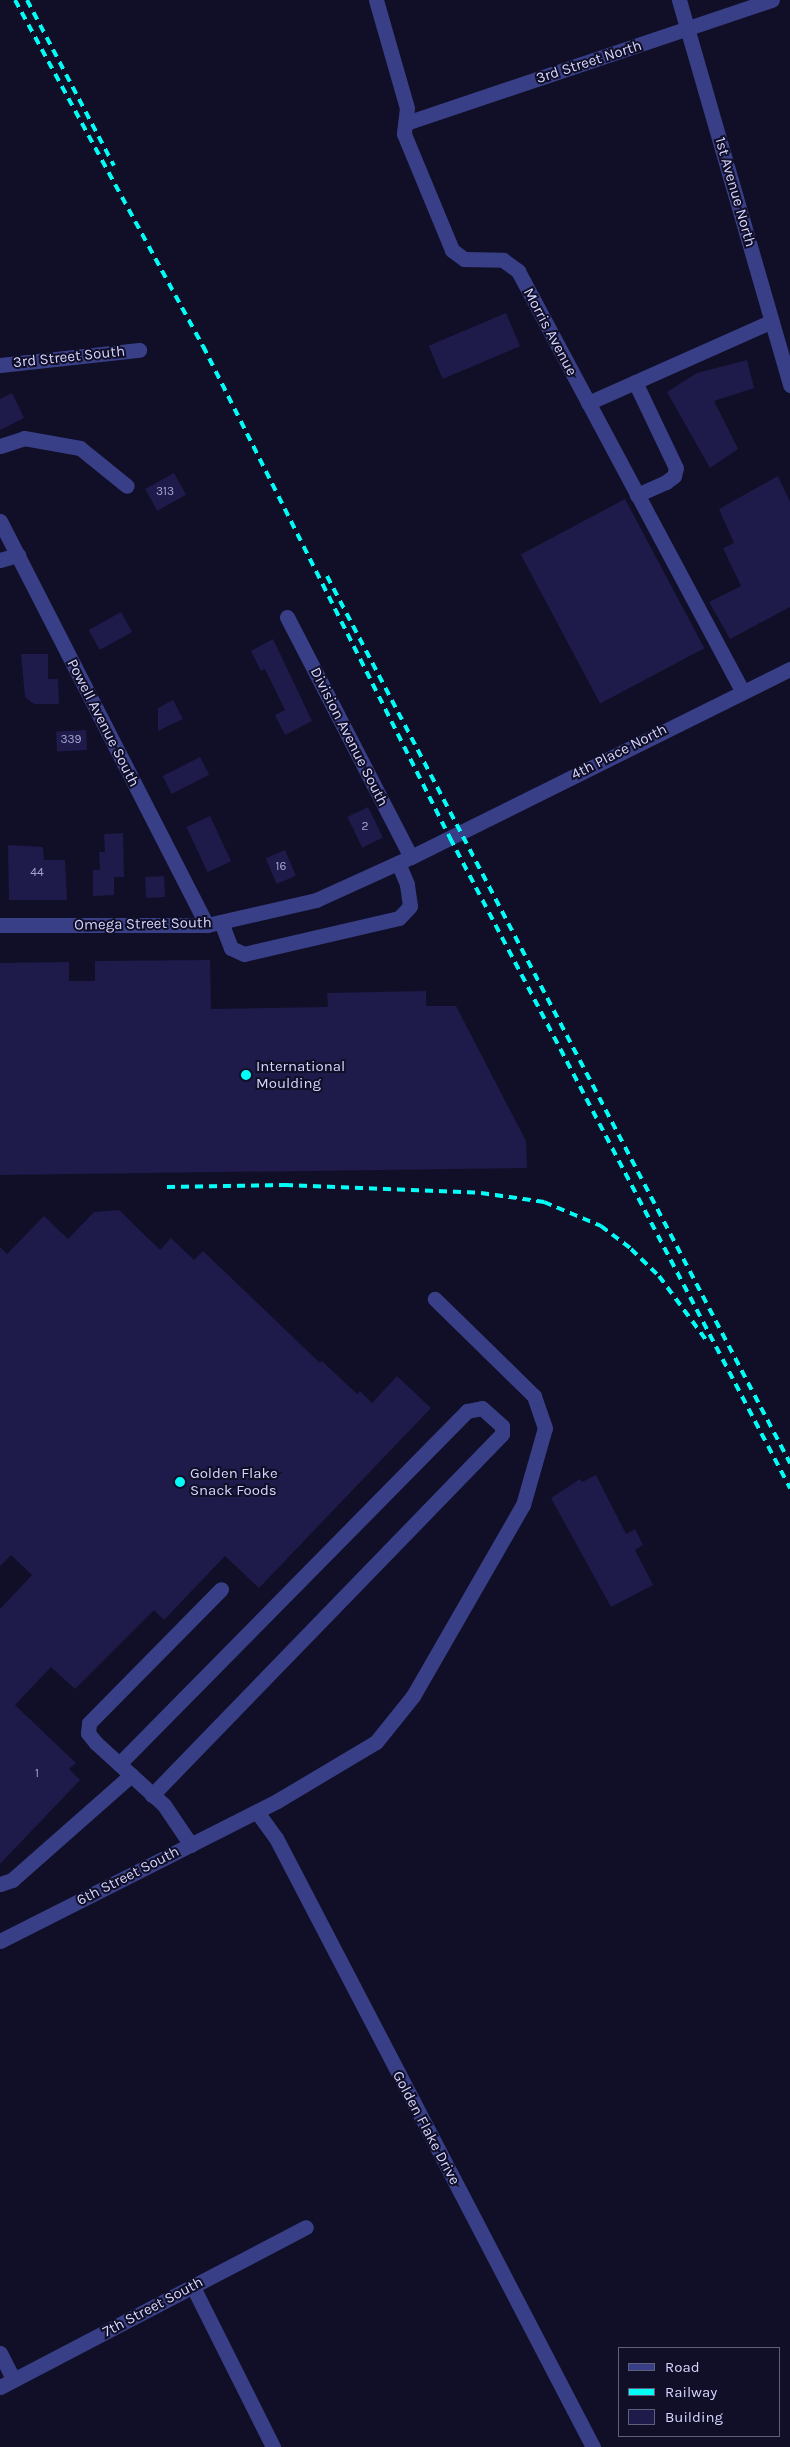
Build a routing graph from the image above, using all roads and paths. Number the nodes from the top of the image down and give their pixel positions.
1 (376, 0) edge
2 (679, 0) edge
3 (772, 0) edge
4 (688, 29) junction
5 (406, 124) junction
6 (772, 322) junction
7 (139, 350) dead end
8 (0, 365) edge
9 (634, 382) junction
10 (790, 384) edge
11 (588, 403) junction
12 (0, 446) edge
13 (127, 486) dead end
14 (637, 495) junction
15 (0, 520) edge
16 (18, 555) junction
17 (0, 560) edge
18 (286, 617) dead end
19 (790, 669) edge
20 (742, 691) junction
21 (450, 838) joint
22 (404, 860) junction
23 (214, 924) junction
24 (0, 925) edge
25 (435, 1299) dead end
26 (221, 1589) dead end
27 (119, 1764) junction
28 (131, 1774) junction
29 (152, 1795) junction
30 (257, 1812) junction
31 (191, 1845) junction
32 (0, 1884) edge
33 (0, 1940) edge
34 (306, 2227) dead end
35 (193, 2287) junction
36 (0, 2353) edge
37 (14, 2380) junction
38 (0, 2387) edge
39 (273, 2447) edge
40 (593, 2447) edge

1 - 5 street, Morris Avenue
2 - 4 street, 1st Avenue North
3 - 4 street, 3rd Street North
4 - 5 street, 3rd Street North
4 - 6 street, 1st Avenue North
5 - 11 street, Morris Avenue
6 - 9 street
6 - 10 street, 1st Avenue North
7 - 8 street, 3rd Street South
9 - 11 street
9 - 14 street
11 - 14 street, Morris Avenue
12 - 13 street
14 - 20 street, Morris Avenue
15 - 16 street, Powell Avenue South
16 - 17 street
16 - 23 street, Powell Avenue South
18 - 22 street, Division Avenue South
19 - 20 street, 4th Place North
20 - 21 street, 4th Place North
21 - 22 street, Omega Street South
22 - 23 street, Omega Street South
22 - 23 street, Powell Avenue South
23 - 24 street, Omega Street South
25 - 30 street, 6th Street South
26 - 27 street
27 - 28 street
27 - 29 street
28 - 29 street
28 - 32 street
29 - 31 street
30 - 31 street, 6th Street South
30 - 40 street, Golden Flake Drive
31 - 33 street, 6th Street South
34 - 35 street, 7th Street South
35 - 37 street, 7th Street South
35 - 39 street
36 - 37 street
37 - 38 street, 7th Street South

